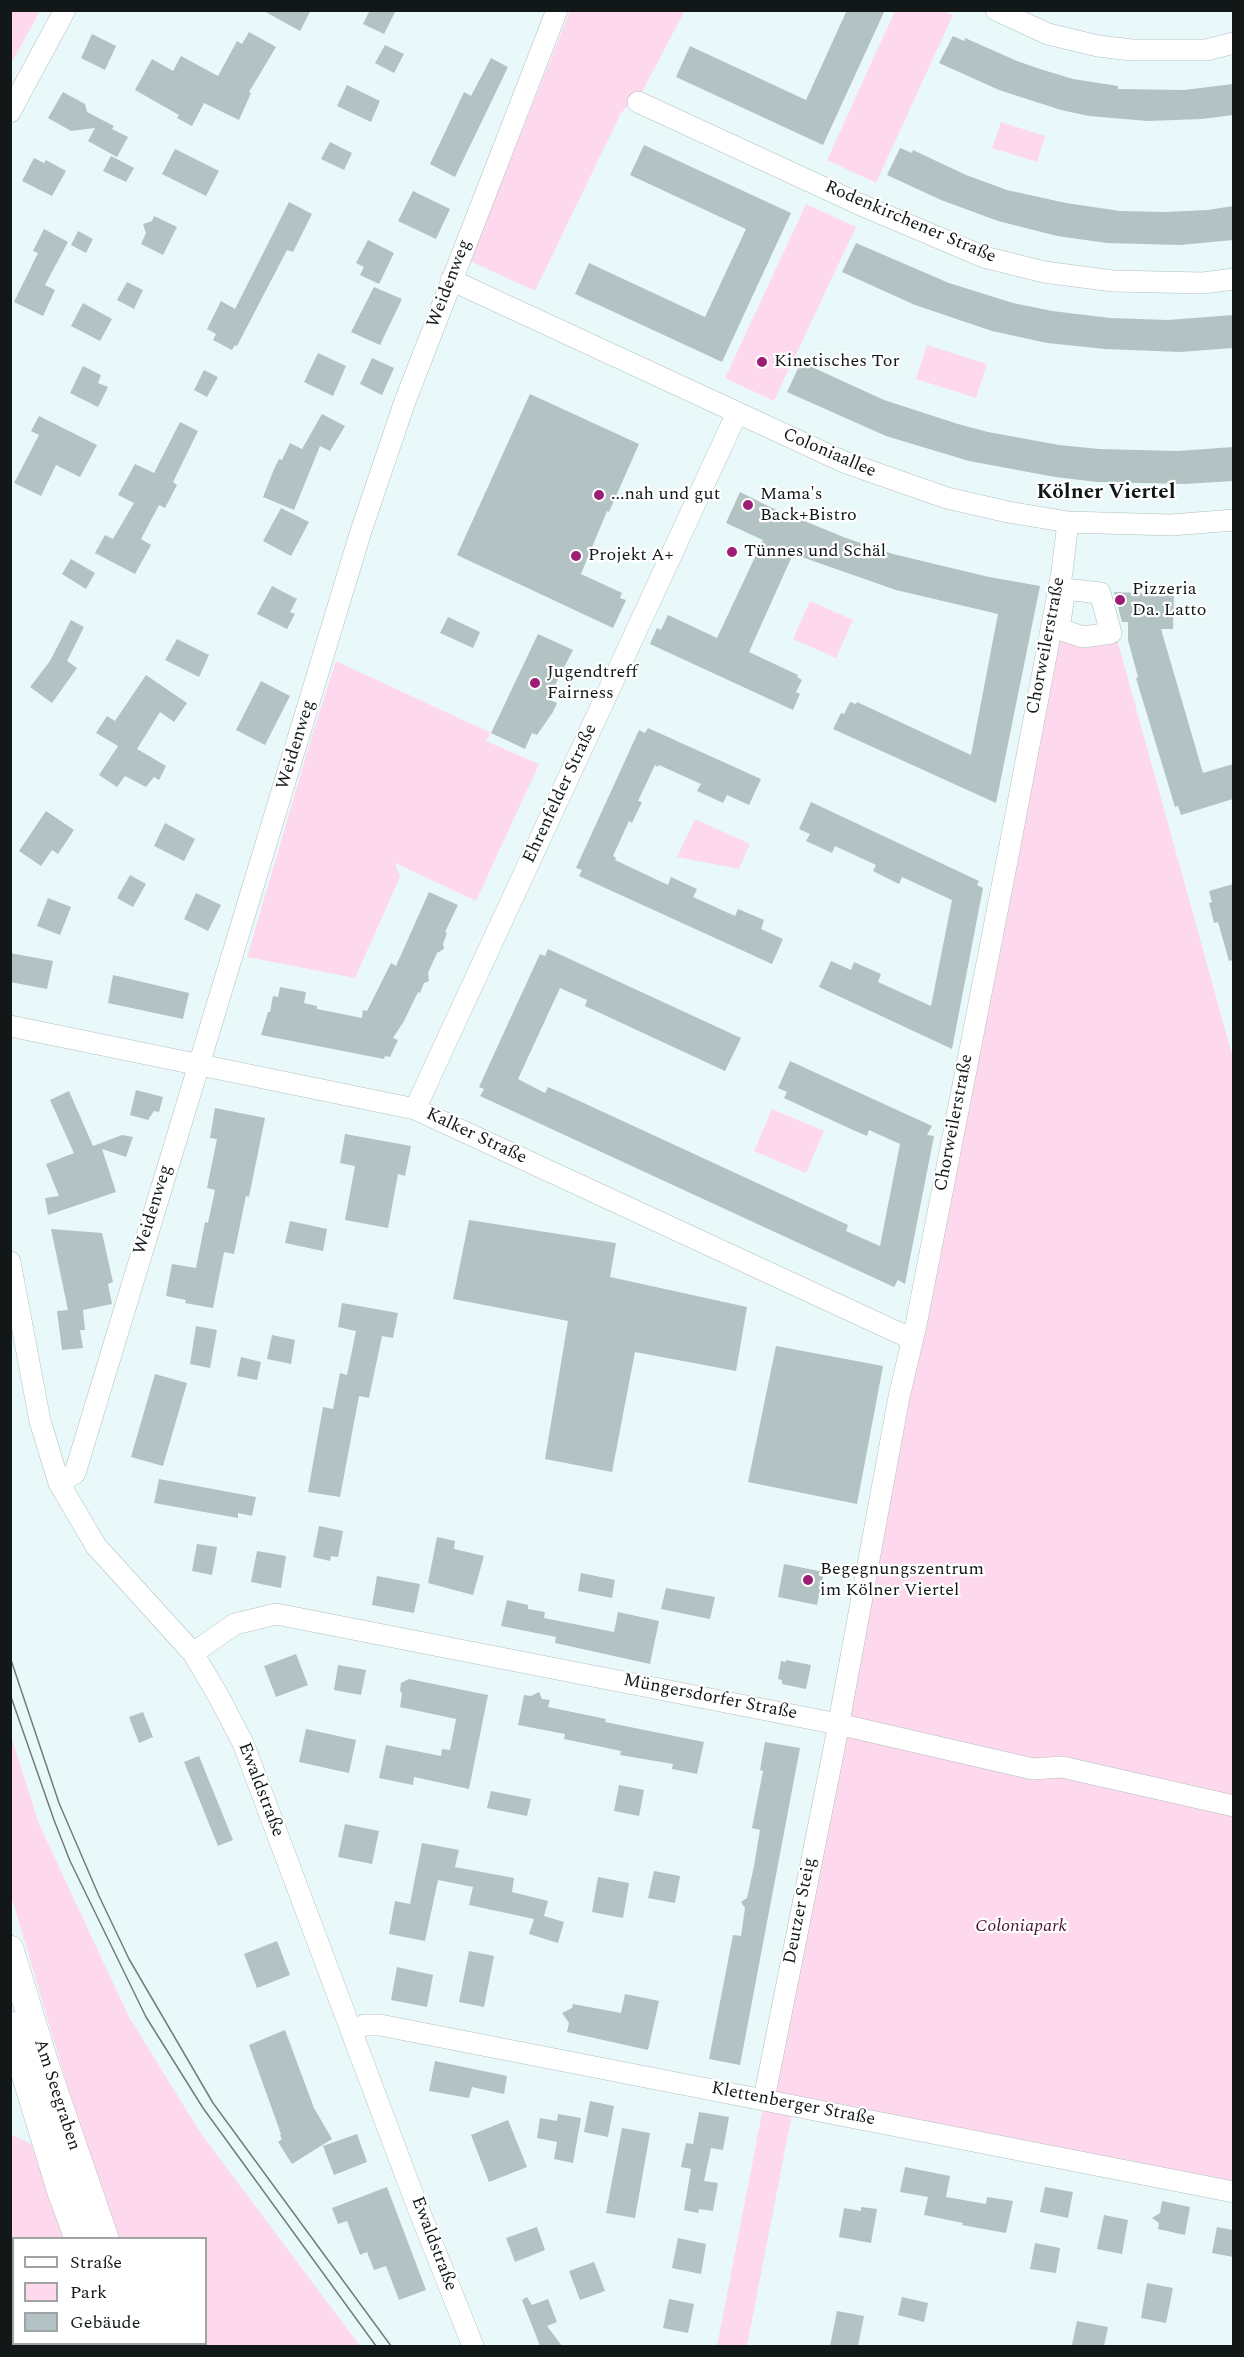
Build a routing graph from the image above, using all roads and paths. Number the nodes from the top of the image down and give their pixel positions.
1 (65, 10) edge
2 (557, 10) edge
3 (996, 10) edge
4 (1233, 43) edge
5 (638, 102) dead end
6 (10, 112) edge
7 (1233, 279) edge
8 (451, 280) junction
9 (736, 413) junction
10 (1233, 520) edge
11 (1068, 522) junction
12 (10, 1026) edge
13 (199, 1066) junction
14 (415, 1109) junction
15 (10, 1262) edge
16 (912, 1339) junction
17 (59, 1483) junction
18 (193, 1653) junction
19 (838, 1724) junction
20 (1233, 1806) edge
21 (10, 1949) edge
22 (10, 2025) edge
23 (353, 2030) junction
24 (764, 2099) junction
25 (1233, 2192) edge
26 (78, 2237) edge
27 (105, 2237) edge
28 (473, 2346) edge

1 - 6 street
2 - 8 street, Weidenweg
3 - 4 street
5 - 7 street, Rodenkirchener Straße
8 - 9 street, Coloniaallee
8 - 13 street, Weidenweg
9 - 11 street, Coloniaallee
9 - 14 street, Ehrenfelder Straße
10 - 11 street, Coloniaallee
11 - 16 street, Chorweilerstraße
12 - 13 street, Kalker Straße
13 - 14 street, Kalker Straße
13 - 17 street, Weidenweg
14 - 16 street, Kalker Straße
15 - 17 street, Ewaldstraße
16 - 19 street, Chorweilerstraße
17 - 18 street, Ewaldstraße
18 - 19 street, Müngersdorfer Straße
18 - 23 street, Ewaldstraße
19 - 20 street, Müngersdorfer Straße
19 - 24 street, Deutzer Steig
21 - 27 main road, Am Seegraben
22 - 26 main road, Am Seegraben
23 - 24 street, Klettenberger Straße
23 - 28 street, Ewaldstraße
24 - 25 street, Klettenberger Straße

